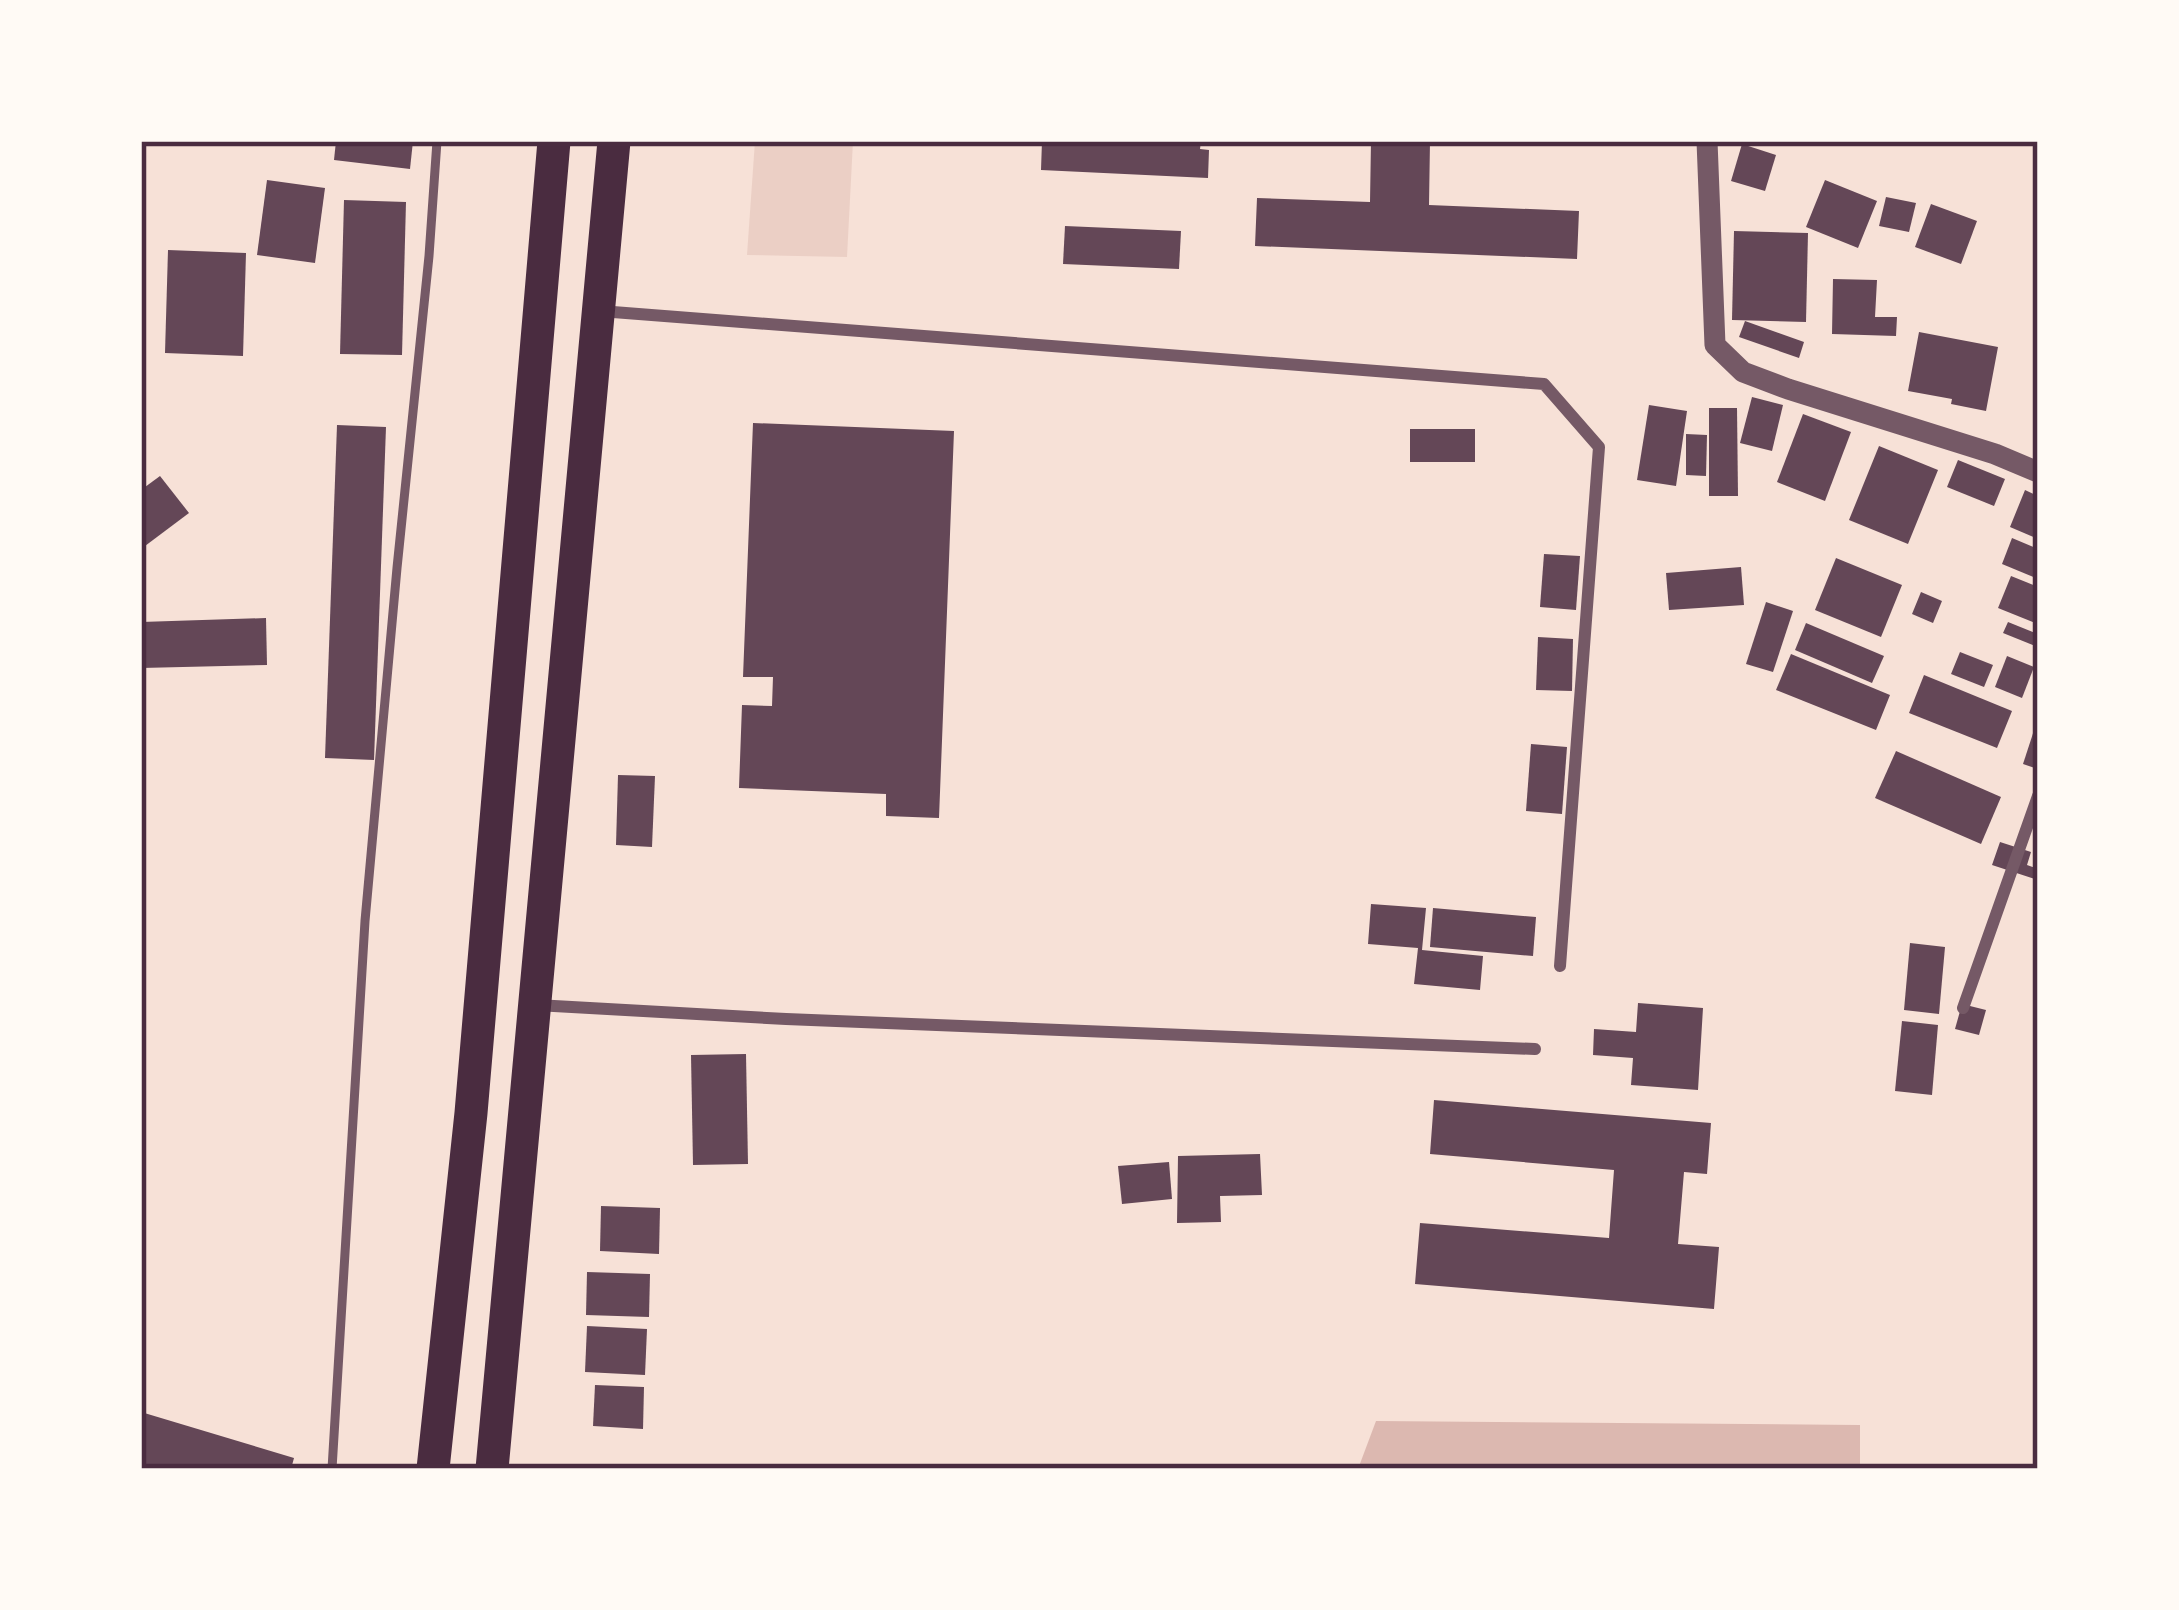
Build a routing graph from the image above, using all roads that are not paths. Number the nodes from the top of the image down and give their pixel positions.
1 (437, 141) edge
2 (554, 141) edge
3 (614, 141) edge
4 (1707, 141) edge
5 (598, 310) junction
6 (2038, 472) edge
7 (2038, 796) edge
8 (1560, 966) dead end
9 (535, 1005) junction
10 (1963, 1008) dead end
11 (1534, 1049) dead end
12 (332, 1469) edge
13 (434, 1469) edge
14 (492, 1469) edge

1 - 12 lane
2 - 13 highway
3 - 5 highway
4 - 6 street
5 - 8 street
5 - 9 highway
7 - 10 street
9 - 11 street
9 - 14 highway

